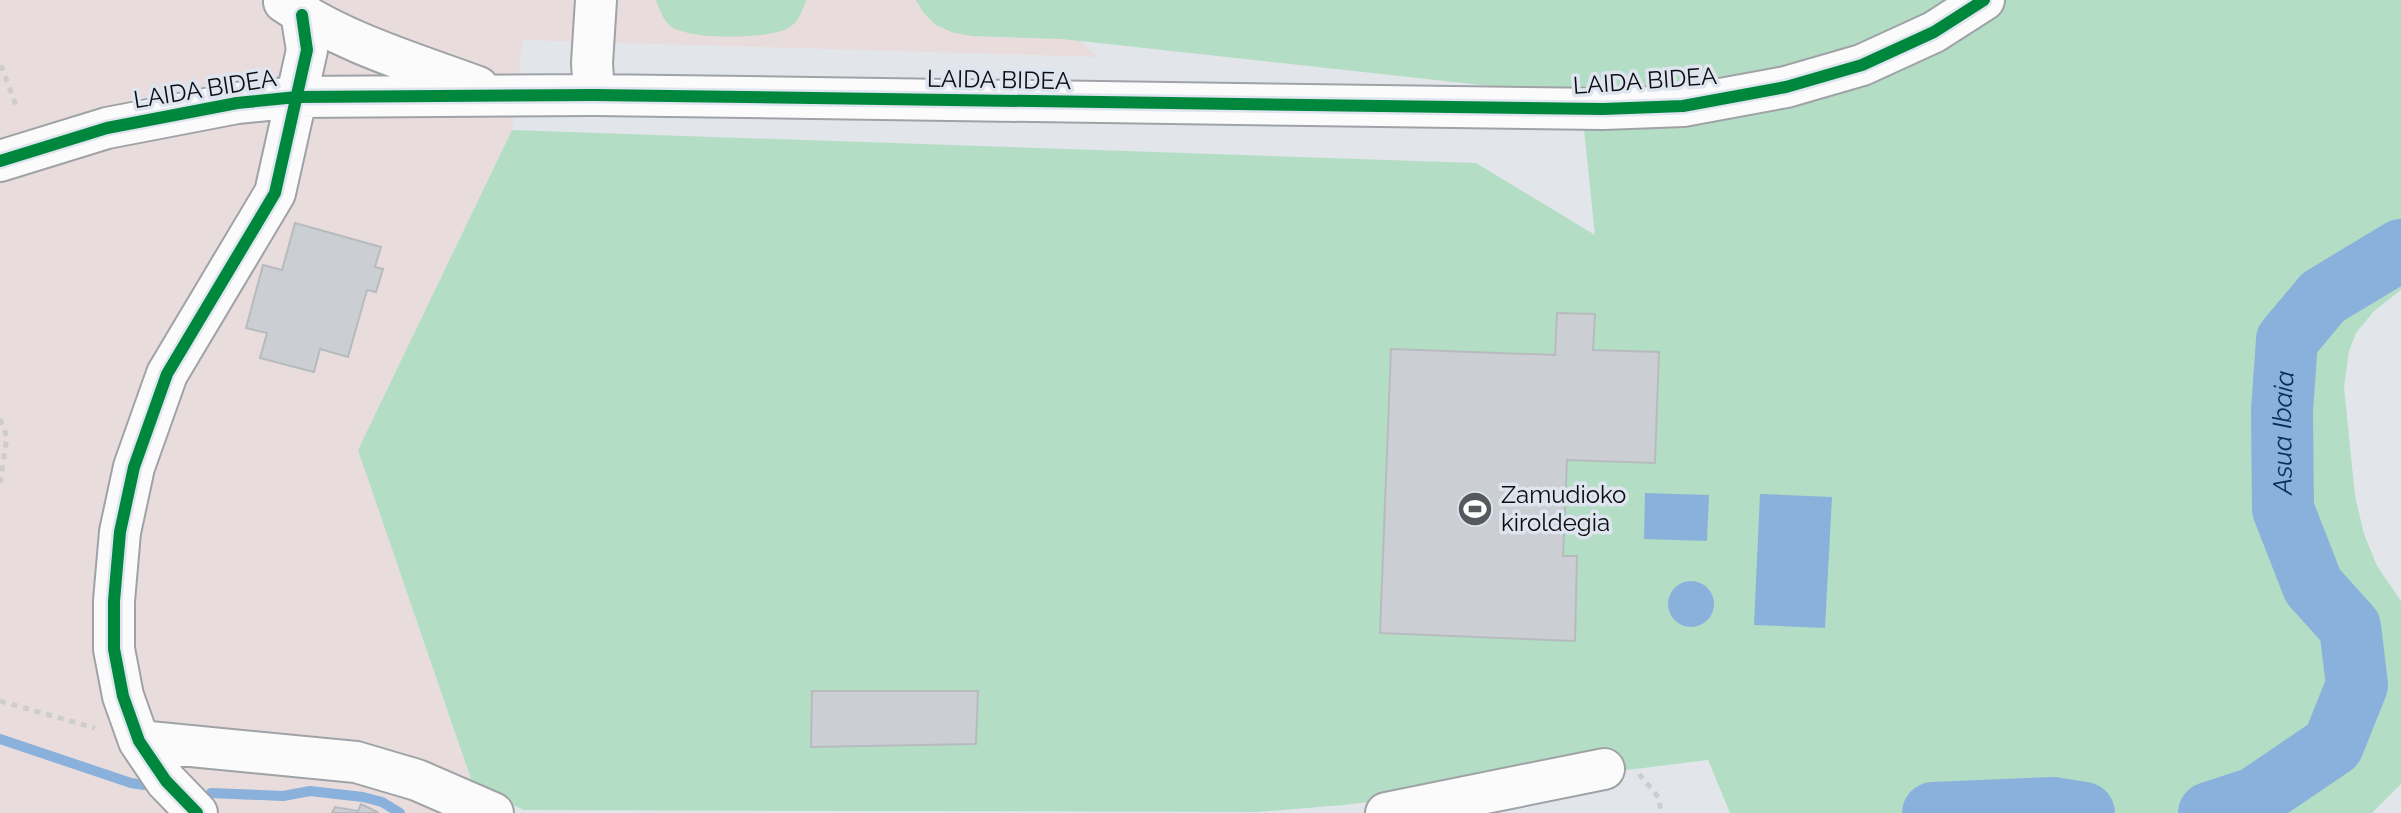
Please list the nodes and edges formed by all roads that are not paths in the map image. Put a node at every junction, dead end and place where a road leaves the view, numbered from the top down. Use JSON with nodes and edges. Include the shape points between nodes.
{"nodes":[{"id":1,"x":596,"y":0,"type":"edge"},
{"id":2,"x":1984,"y":0,"type":"edge"},
{"id":3,"x":294,"y":5,"type":"edge"},
{"id":4,"x":497,"y":94,"type":"junction"},
{"id":5,"x":594,"y":95,"type":"junction"},
{"id":6,"x":297,"y":97,"type":"junction"},
{"id":7,"x":0,"y":161,"type":"edge"},
{"id":8,"x":139,"y":741,"type":"junction"},
{"id":9,"x":1604,"y":769,"type":"dead end"},
{"id":10,"x":196,"y":812,"type":"edge"},
{"id":11,"x":493,"y":813,"type":"edge"},
{"id":12,"x":1386,"y":813,"type":"edge"}],
"edges":[{"from":1,"to":5,"type":"street"},
{"from":2,"to":5,"type":"street","name":"LAIDA BIDEA","via":[[1934,32],[1862,65],[1786,87],[1683,106]]},
{"from":3,"to":4,"type":"street","via":[[390,54]]},
{"from":3,"to":6,"type":"street","via":[[307,50]]},
{"from":4,"to":5,"type":"street","name":"LAIDA BIDEA"},
{"from":4,"to":6,"type":"street","name":"LAIDA BIDEA"},
{"from":6,"to":7,"type":"street","name":"LAIDA BIDEA","via":[[121,125]]},
{"from":6,"to":8,"type":"street","via":[[275,193],[167,374],[134,467],[120,532],[114,649]]},
{"from":8,"to":10,"type":"street"},
{"from":8,"to":11,"type":"street","via":[[356,762],[417,780]]},
{"from":9,"to":12,"type":"street"}]}
